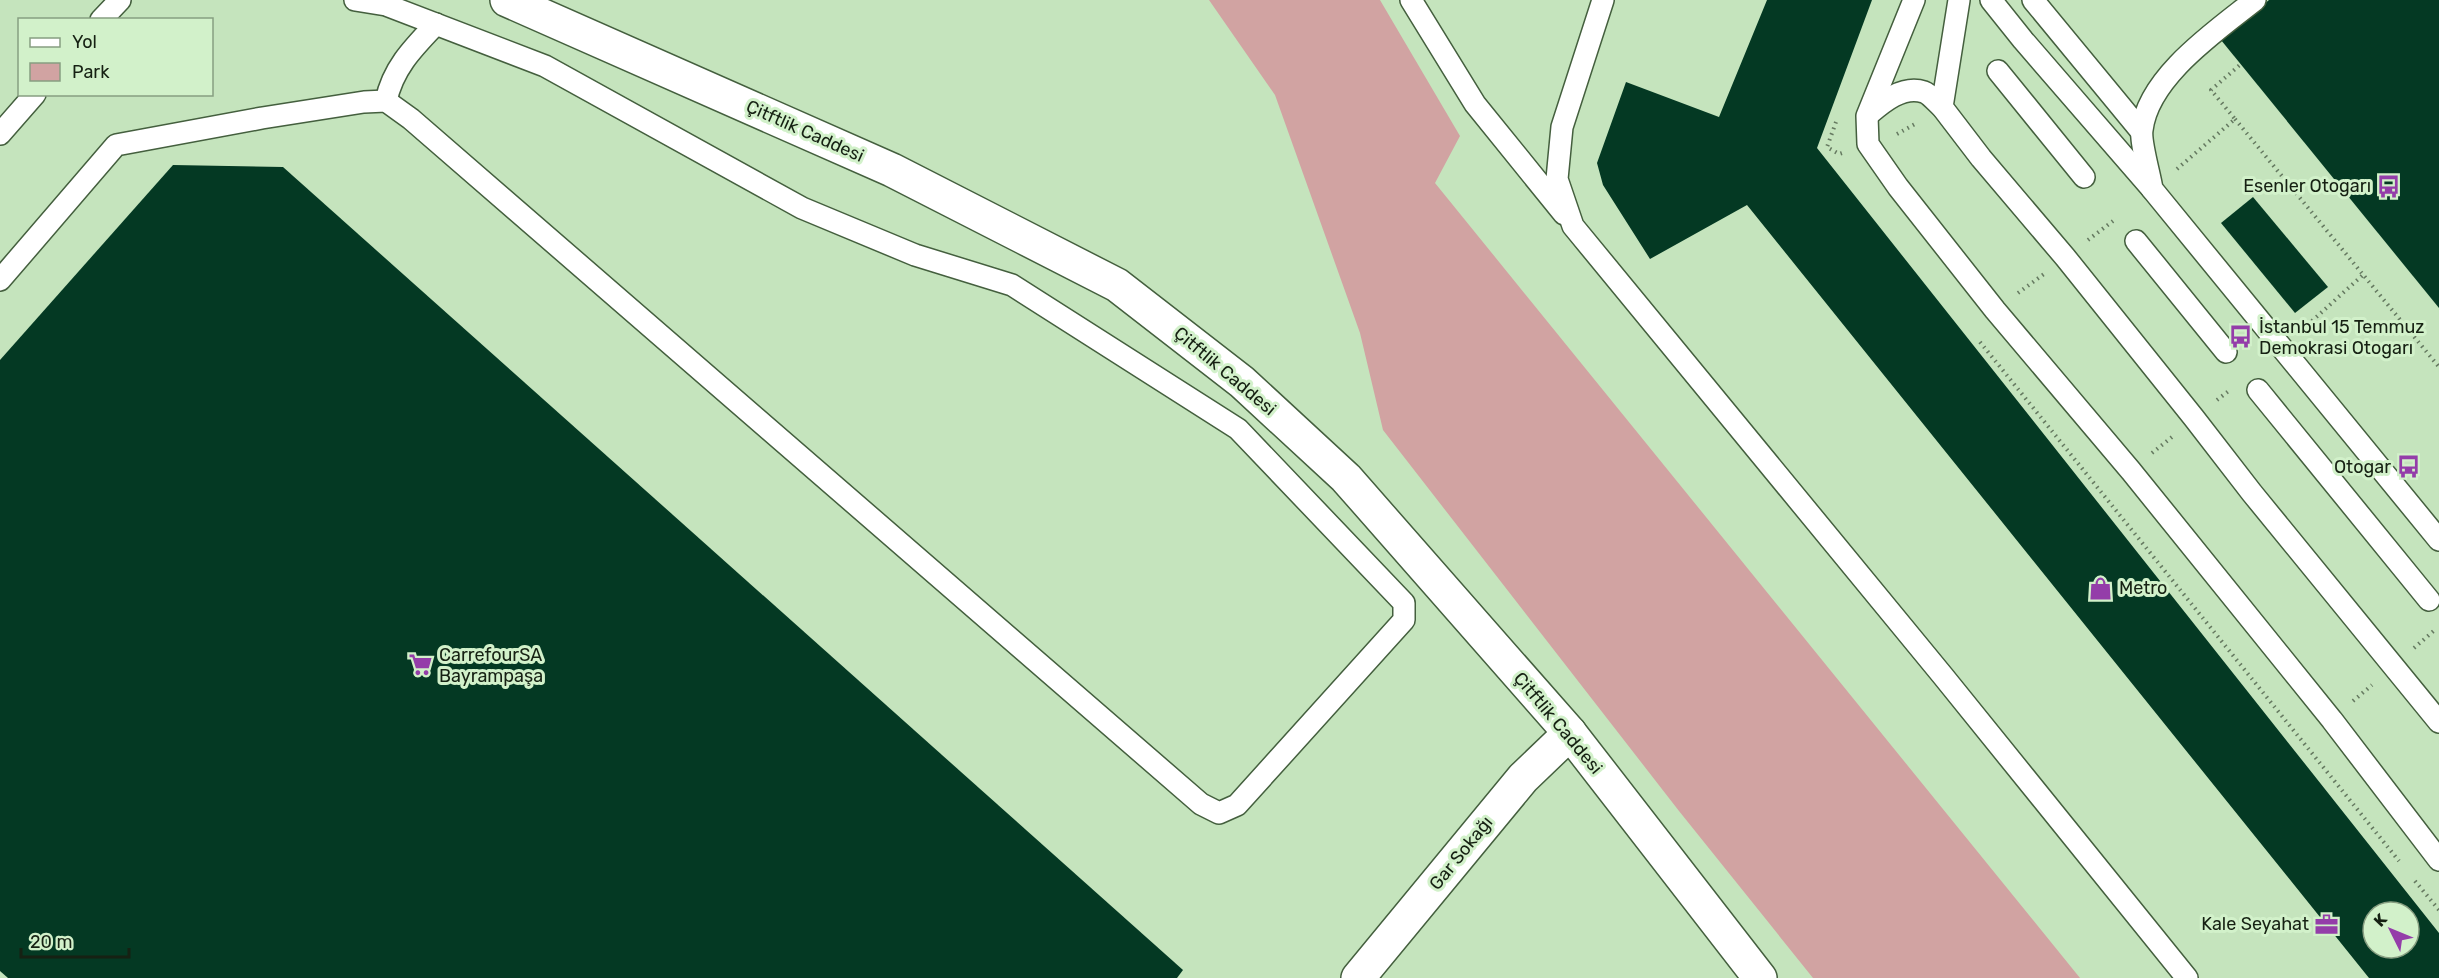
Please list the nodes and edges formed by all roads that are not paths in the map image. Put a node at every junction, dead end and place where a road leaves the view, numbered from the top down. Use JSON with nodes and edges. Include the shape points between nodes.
{"nodes":[{"id":1,"x":120,"y":0,"type":"edge"},
{"id":2,"x":356,"y":0,"type":"edge"},
{"id":3,"x":507,"y":0,"type":"edge"},
{"id":4,"x":1411,"y":0,"type":"edge"},
{"id":5,"x":1604,"y":0,"type":"edge"},
{"id":6,"x":1914,"y":0,"type":"edge"},
{"id":7,"x":1959,"y":0,"type":"edge"},
{"id":8,"x":1991,"y":0,"type":"edge"},
{"id":9,"x":2033,"y":0,"type":"edge"},
{"id":10,"x":2255,"y":0,"type":"edge"},
{"id":11,"x":103,"y":18,"type":"edge"},
{"id":12,"x":436,"y":24,"type":"junction"},
{"id":13,"x":1998,"y":71,"type":"dead end"},
{"id":14,"x":33,"y":96,"type":"edge"},
{"id":15,"x":386,"y":101,"type":"junction"},
{"id":16,"x":1942,"y":107,"type":"junction"},
{"id":17,"x":1867,"y":116,"type":"junction"},
{"id":18,"x":2141,"y":131,"type":"junction"},
{"id":19,"x":0,"y":134,"type":"edge"},
{"id":20,"x":2084,"y":177,"type":"dead end"},
{"id":21,"x":2152,"y":189,"type":"junction"},
{"id":22,"x":1573,"y":226,"type":"junction"},
{"id":23,"x":2136,"y":241,"type":"dead end"},
{"id":24,"x":0,"y":280,"type":"edge"},
{"id":25,"x":2226,"y":352,"type":"dead end"},
{"id":26,"x":2258,"y":390,"type":"dead end"},
{"id":27,"x":2439,"y":540,"type":"edge"},
{"id":28,"x":2429,"y":600,"type":"dead end"},
{"id":29,"x":2439,"y":722,"type":"edge"},
{"id":30,"x":1570,"y":733,"type":"junction"},
{"id":31,"x":2439,"y":860,"type":"edge"},
{"id":32,"x":1358,"y":978,"type":"edge"},
{"id":33,"x":1760,"y":978,"type":"edge"},
{"id":34,"x":2187,"y":978,"type":"edge"}],
"edges":[{"from":1,"to":11,"type":"lane"},
{"from":2,"to":12,"type":"lane","via":[[386,5]]},
{"from":3,"to":30,"type":"street","name":"Çitftlik Caddesi","via":[[892,170],[1117,285],[1242,382],[1346,478]]},
{"from":4,"to":22,"type":"lane","via":[[1476,104]]},
{"from":5,"to":22,"type":"lane","via":[[1562,127],[1557,179]]},
{"from":6,"to":17,"type":"lane"},
{"from":7,"to":16,"type":"lane"},
{"from":8,"to":21,"type":"lane"},
{"from":9,"to":18,"type":"lane"},
{"from":10,"to":18,"type":"lane","via":[[2174,69],[2152,100]]},
{"from":12,"to":15,"type":"lane","via":[[406,54]]},
{"from":12,"to":15,"type":"lane","via":[[545,66],[802,208],[915,255],[1012,285],[1238,429],[1404,603],[1404,620],[1237,805],[1219,813],[1201,804]]},
{"from":13,"to":20,"type":"lane"},
{"from":14,"to":19,"type":"lane"},
{"from":15,"to":24,"type":"lane","via":[[262,118],[116,145]]},
{"from":16,"to":17,"type":"lane","via":[[1925,92],[1910,91],[1889,98]]},
{"from":16,"to":29,"type":"lane"},
{"from":17,"to":31,"type":"lane","via":[[1868,144],[1898,188],[2332,720]]},
{"from":18,"to":21,"type":"lane"},
{"from":21,"to":27,"type":"lane"},
{"from":22,"to":34,"type":"lane"},
{"from":23,"to":25,"type":"lane"},
{"from":26,"to":28,"type":"lane"},
{"from":30,"to":32,"type":"street","name":"Gar Sokağı","via":[[1523,778]]},
{"from":30,"to":33,"type":"street","name":"Çitftlik Caddesi"}]}
